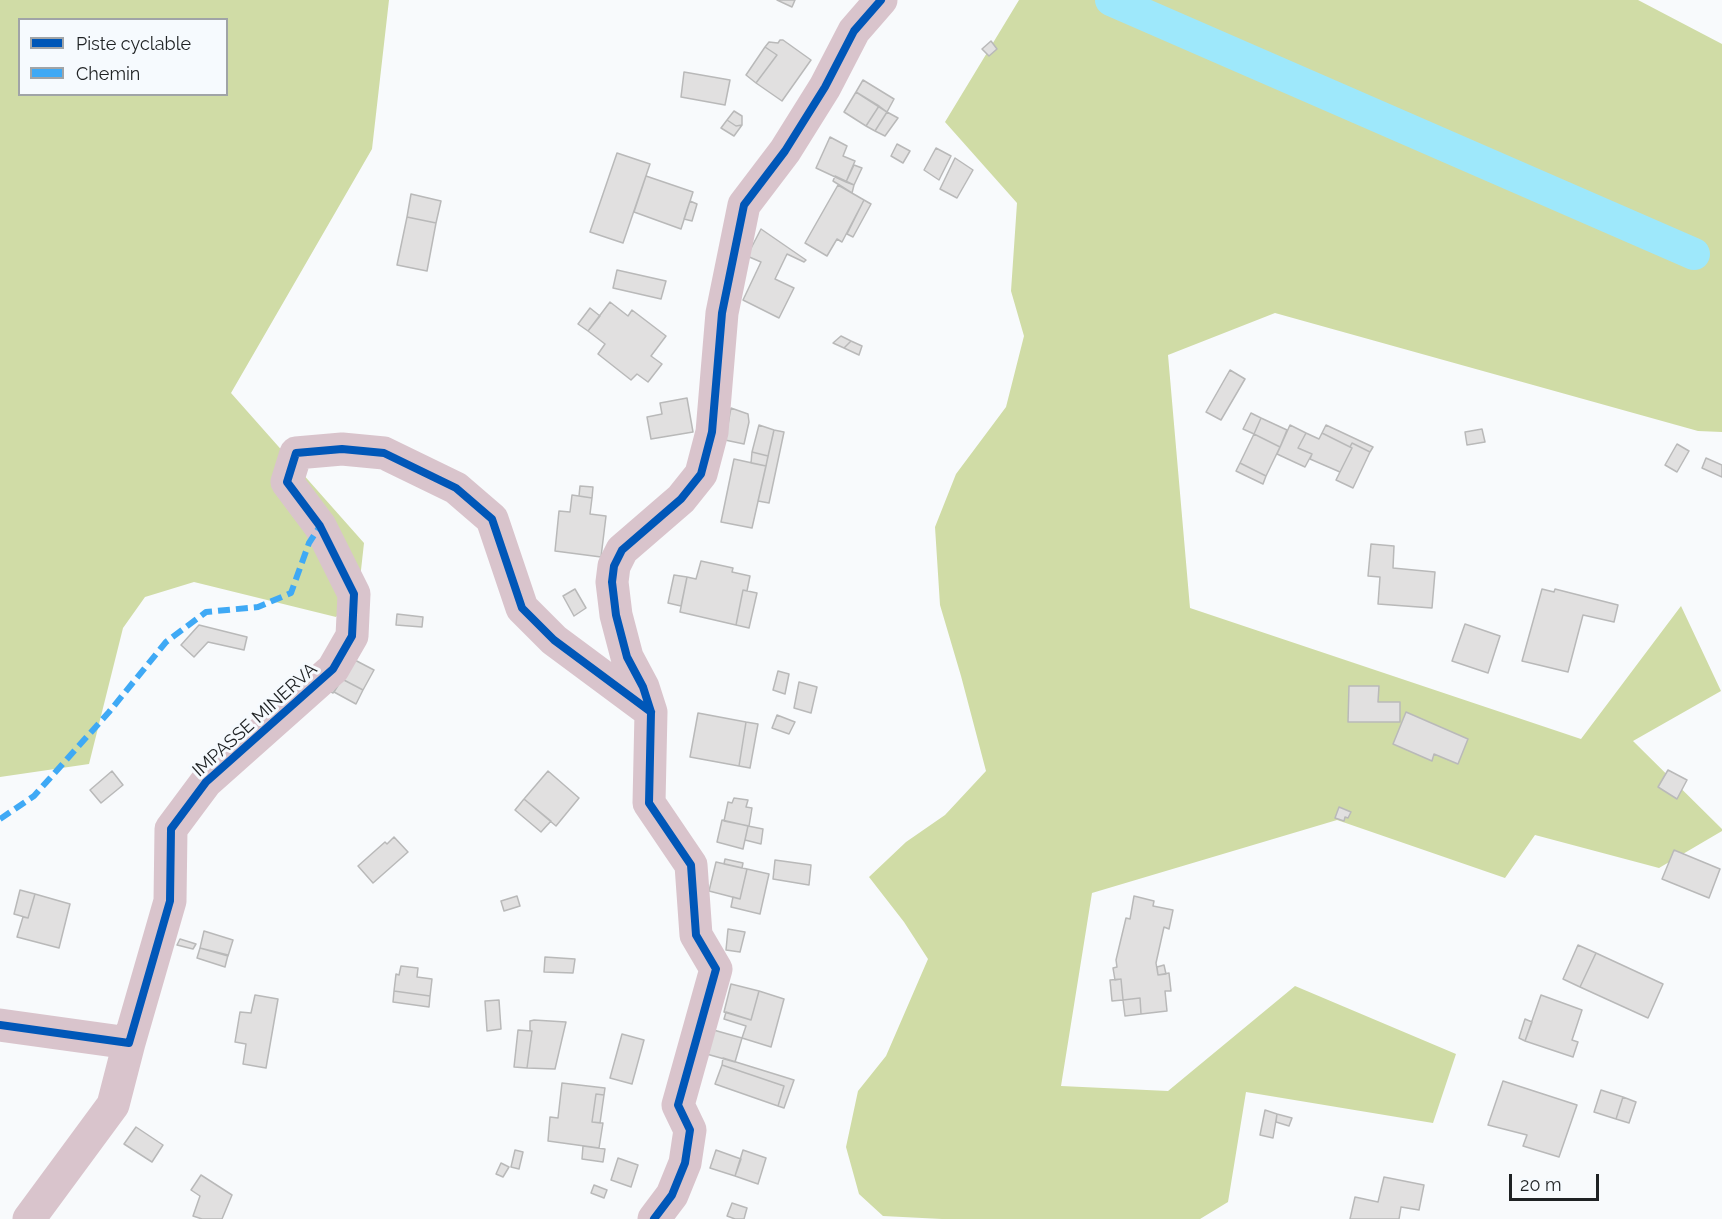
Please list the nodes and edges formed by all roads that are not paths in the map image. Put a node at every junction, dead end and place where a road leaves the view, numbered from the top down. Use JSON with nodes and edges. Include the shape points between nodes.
{"nodes":[{"id":1,"x":881,"y":0,"type":"edge"},
{"id":2,"x":651,"y":712,"type":"junction"},
{"id":3,"x":0,"y":1024,"type":"edge"},
{"id":4,"x":129,"y":1043,"type":"junction"},
{"id":5,"x":29,"y":1219,"type":"edge"},
{"id":6,"x":654,"y":1219,"type":"edge"}],
"edges":[{"from":1,"to":2,"type":"street","via":[[854,31],[785,151],[744,205],[722,314],[712,432],[701,474],[681,499],[622,550],[614,566],[616,615],[627,657]]},
{"from":2,"to":4,"type":"street","name":"IMPASSE MINERVA","via":[[554,640],[522,608],[492,519],[456,488],[384,453],[342,449],[296,453],[287,482],[320,526],[354,594],[352,636],[333,669],[206,782],[171,829],[170,901]]},
{"from":2,"to":6,"type":"street","via":[[649,803],[691,865],[696,935],[716,969],[678,1105],[690,1130],[685,1163],[672,1195]]},
{"from":3,"to":4,"type":"street"},
{"from":4,"to":5,"type":"street","via":[[113,1105]]}]}
